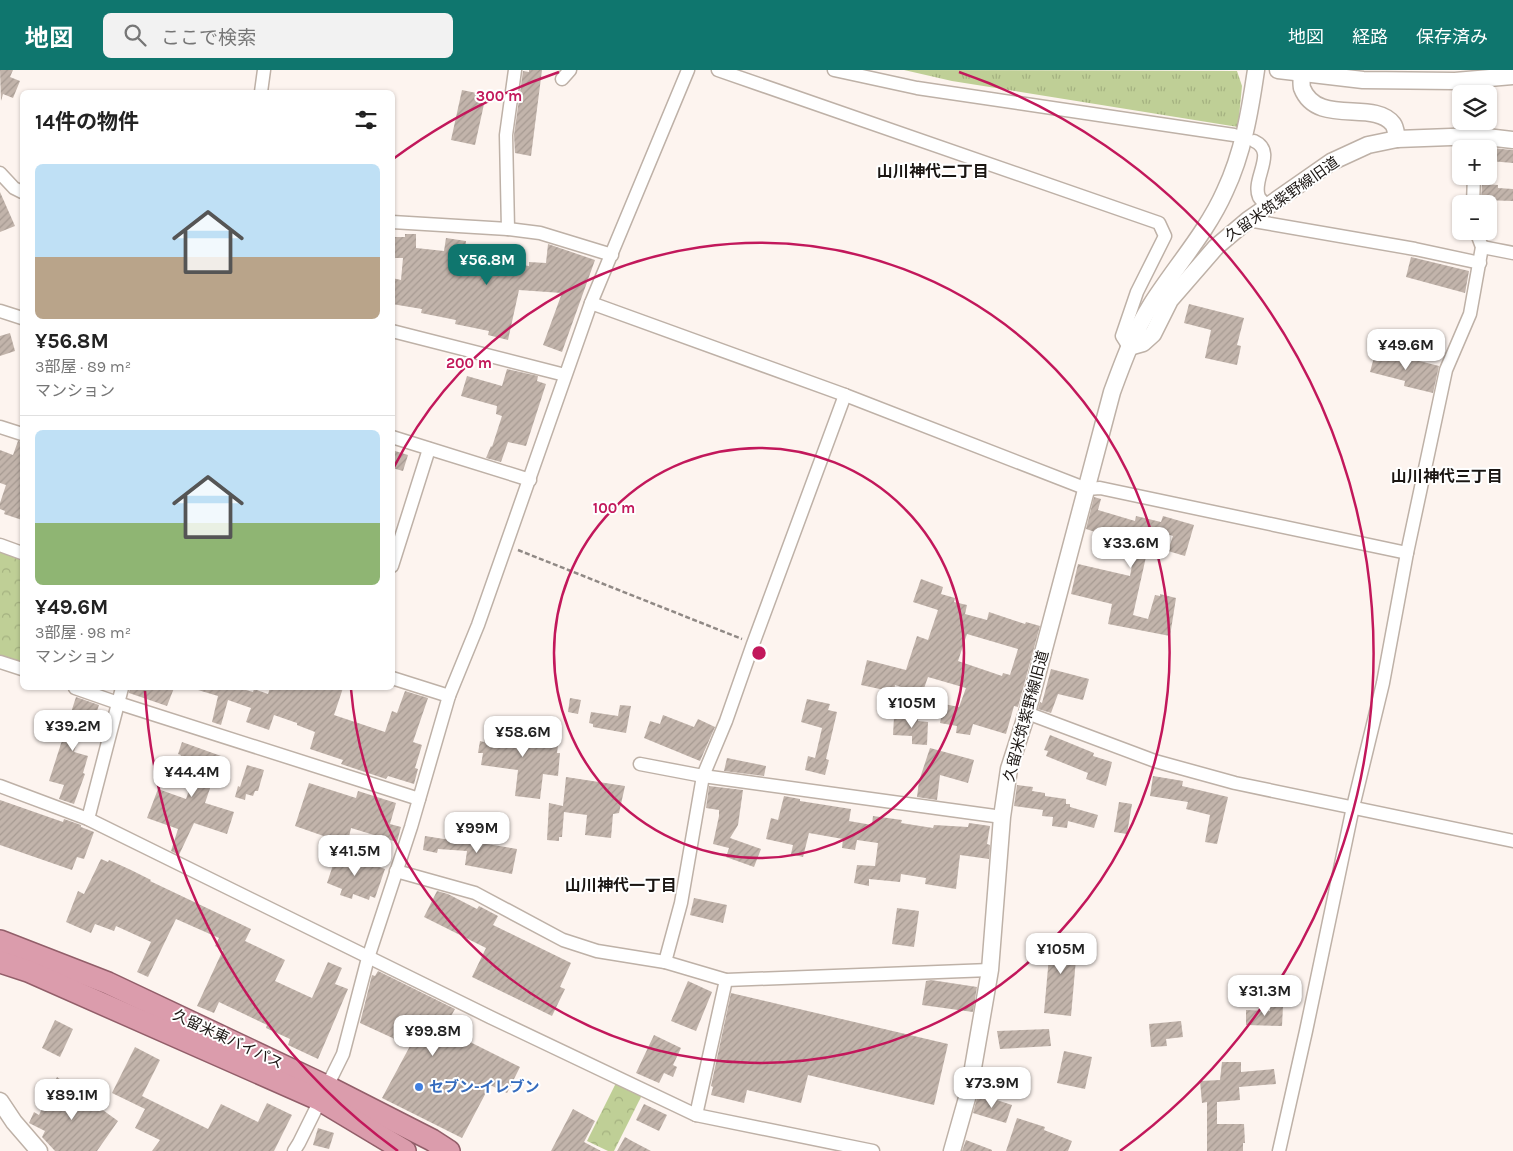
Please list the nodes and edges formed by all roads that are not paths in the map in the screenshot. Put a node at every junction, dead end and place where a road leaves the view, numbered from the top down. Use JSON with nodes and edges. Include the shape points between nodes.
{"nodes":[{"id":1,"x":264,"y":70,"type":"edge"},
{"id":2,"x":515,"y":70,"type":"edge"},
{"id":3,"x":688,"y":70,"type":"edge"},
{"id":4,"x":718,"y":70,"type":"edge"},
{"id":5,"x":834,"y":70,"type":"edge"},
{"id":6,"x":1256,"y":70,"type":"edge"},
{"id":7,"x":1278,"y":70,"type":"edge"},
{"id":8,"x":1301,"y":73,"type":"junction"},
{"id":9,"x":1513,"y":76,"type":"edge"},
{"id":10,"x":260,"y":90,"type":"edge"},
{"id":11,"x":1234,"y":135,"type":"dead end"},
{"id":12,"x":1397,"y":139,"type":"junction"},
{"id":13,"x":1513,"y":140,"type":"edge"},
{"id":14,"x":1254,"y":141,"type":"dead end"},
{"id":15,"x":1452,"y":141,"type":"edge"},
{"id":16,"x":1497,"y":141,"type":"edge"},
{"id":17,"x":0,"y":173,"type":"edge"},
{"id":18,"x":20,"y":191,"type":"edge"},
{"id":19,"x":1267,"y":206,"type":"junction"},
{"id":20,"x":1248,"y":220,"type":"junction"},
{"id":21,"x":395,"y":222,"type":"edge"},
{"id":22,"x":508,"y":229,"type":"junction"},
{"id":23,"x":1480,"y":240,"type":"edge"},
{"id":24,"x":1482,"y":246,"type":"junction"},
{"id":25,"x":1513,"y":253,"type":"edge"},
{"id":26,"x":612,"y":255,"type":"junction"},
{"id":27,"x":1480,"y":263,"type":"junction"},
{"id":28,"x":591,"y":302,"type":"junction"},
{"id":29,"x":0,"y":311,"type":"edge"},
{"id":30,"x":20,"y":317,"type":"edge"},
{"id":31,"x":395,"y":332,"type":"edge"},
{"id":32,"x":1129,"y":347,"type":"junction"},
{"id":33,"x":565,"y":375,"type":"junction"},
{"id":34,"x":846,"y":395,"type":"junction"},
{"id":35,"x":0,"y":427,"type":"edge"},
{"id":36,"x":20,"y":433,"type":"edge"},
{"id":37,"x":395,"y":438,"type":"edge"},
{"id":38,"x":428,"y":449,"type":"junction"},
{"id":39,"x":530,"y":480,"type":"junction"},
{"id":40,"x":1087,"y":489,"type":"junction"},
{"id":41,"x":0,"y":545,"type":"edge"},
{"id":42,"x":20,"y":552,"type":"edge"},
{"id":43,"x":1407,"y":553,"type":"junction"},
{"id":44,"x":395,"y":555,"type":"edge"},
{"id":45,"x":0,"y":662,"type":"edge"},
{"id":46,"x":20,"y":668,"type":"edge"},
{"id":47,"x":395,"y":679,"type":"edge"},
{"id":48,"x":80,"y":690,"type":"edge"},
{"id":49,"x":121,"y":690,"type":"edge"},
{"id":50,"x":449,"y":696,"type":"junction"},
{"id":51,"x":118,"y":703,"type":"junction"},
{"id":52,"x":1026,"y":713,"type":"junction"},
{"id":53,"x":640,"y":764,"type":"dead end"},
{"id":54,"x":703,"y":776,"type":"junction"},
{"id":55,"x":0,"y":786,"type":"edge"},
{"id":56,"x":419,"y":799,"type":"junction"},
{"id":57,"x":1353,"y":807,"type":"junction"},
{"id":58,"x":1002,"y":817,"type":"junction"},
{"id":59,"x":88,"y":819,"type":"junction"},
{"id":60,"x":1513,"y":841,"type":"edge"},
{"id":61,"x":396,"y":871,"type":"junction"},
{"id":62,"x":0,"y":941,"type":"edge"},
{"id":63,"x":368,"y":958,"type":"junction"},
{"id":64,"x":0,"y":962,"type":"edge"},
{"id":65,"x":665,"y":962,"type":"junction"},
{"id":66,"x":990,"y":970,"type":"junction"},
{"id":67,"x":726,"y":980,"type":"junction"},
{"id":68,"x":324,"y":1094,"type":"junction"},
{"id":69,"x":0,"y":1101,"type":"edge"},
{"id":70,"x":696,"y":1116,"type":"junction"},
{"id":71,"x":39,"y":1151,"type":"edge"},
{"id":72,"x":294,"y":1151,"type":"edge"},
{"id":73,"x":405,"y":1151,"type":"edge"},
{"id":74,"x":449,"y":1151,"type":"edge"},
{"id":75,"x":873,"y":1151,"type":"edge"},
{"id":76,"x":952,"y":1151,"type":"edge"},
{"id":77,"x":1279,"y":1151,"type":"edge"}],
"edges":[{"from":1,"to":10,"type":"street"},
{"from":2,"to":22,"type":"street","via":[[506,135]]},
{"from":3,"to":26,"type":"street"},
{"from":4,"to":32,"type":"street","via":[[1159,223],[1165,236],[1137,292],[1122,336]]},
{"from":5,"to":11,"type":"street","via":[[917,88]]},
{"from":6,"to":32,"type":"street","name":"久留米筑紫野線旧道","via":[[1240,152],[1225,191],[1208,223],[1150,306]]},
{"from":7,"to":8,"type":"street"},
{"from":8,"to":9,"type":"street","via":[[1363,80],[1455,81]]},
{"from":8,"to":12,"type":"street","via":[[1302,88],[1310,100],[1324,109],[1386,118],[1394,125]]},
{"from":12,"to":15,"type":"street","name":"久留米筑紫野線旧道"},
{"from":12,"to":19,"type":"street","name":"久留米筑紫野線旧道","via":[[1368,145],[1331,162]]},
{"from":13,"to":16,"type":"street","name":"久留米筑紫野線旧道"},
{"from":14,"to":19,"type":"street","via":[[1264,150],[1259,196]]},
{"from":17,"to":18,"type":"street"},
{"from":19,"to":20,"type":"street","name":"久留米筑紫野線旧道"},
{"from":20,"to":27,"type":"street"},
{"from":20,"to":32,"type":"street","name":"久留米筑紫野線旧道","via":[[1216,247],[1170,300],[1153,334],[1143,343]]},
{"from":21,"to":22,"type":"street"},
{"from":22,"to":26,"type":"street","via":[[540,233]]},
{"from":23,"to":24,"type":"street"},
{"from":24,"to":25,"type":"street"},
{"from":24,"to":27,"type":"street"},
{"from":26,"to":28,"type":"street"},
{"from":27,"to":43,"type":"street","via":[[1470,314],[1446,370]]},
{"from":28,"to":33,"type":"street"},
{"from":28,"to":34,"type":"street"},
{"from":29,"to":30,"type":"street"},
{"from":31,"to":33,"type":"street"},
{"from":32,"to":40,"type":"street","name":"久留米筑紫野線旧道","via":[[1112,392]]},
{"from":33,"to":39,"type":"street"},
{"from":34,"to":40,"type":"street"},
{"from":34,"to":54,"type":"street"},
{"from":35,"to":36,"type":"street"},
{"from":37,"to":38,"type":"street"},
{"from":38,"to":39,"type":"street"},
{"from":38,"to":44,"type":"street"},
{"from":39,"to":50,"type":"street"},
{"from":40,"to":43,"type":"street","via":[[1100,488]]},
{"from":40,"to":52,"type":"street","name":"久留米筑紫野線旧道"},
{"from":41,"to":42,"type":"street"},
{"from":43,"to":57,"type":"street","via":[[1383,683]]},
{"from":45,"to":46,"type":"street"},
{"from":47,"to":50,"type":"street"},
{"from":48,"to":51,"type":"street"},
{"from":49,"to":51,"type":"street"},
{"from":50,"to":56,"type":"street"},
{"from":51,"to":56,"type":"street"},
{"from":51,"to":59,"type":"street"},
{"from":52,"to":57,"type":"street","via":[[1155,761],[1234,783]]},
{"from":52,"to":58,"type":"street","name":"久留米筑紫野線旧道","via":[[1009,769]]},
{"from":53,"to":54,"type":"street"},
{"from":54,"to":58,"type":"street"},
{"from":54,"to":65,"type":"street","via":[[681,903]]},
{"from":55,"to":59,"type":"street"},
{"from":56,"to":61,"type":"street"},
{"from":57,"to":60,"type":"street"},
{"from":57,"to":77,"type":"street"},
{"from":58,"to":66,"type":"street","name":"久留米筑紫野線旧道"},
{"from":59,"to":63,"type":"street"},
{"from":61,"to":63,"type":"street"},
{"from":61,"to":65,"type":"street","via":[[475,893],[563,940],[597,951]]},
{"from":62,"to":68,"type":"highway","name":"久留米東バイパス","via":[[108,983]]},
{"from":63,"to":68,"type":"street","via":[[343,1054]]},
{"from":63,"to":70,"type":"street"},
{"from":64,"to":68,"type":"highway","name":"久留米東バイパス"},
{"from":65,"to":67,"type":"street"},
{"from":66,"to":67,"type":"street"},
{"from":66,"to":76,"type":"street","name":"久留米筑紫野線旧道","via":[[970,1091]]},
{"from":67,"to":70,"type":"street"},
{"from":68,"to":72,"type":"street"},
{"from":68,"to":73,"type":"highway","name":"久留米東バイパス"},
{"from":68,"to":74,"type":"highway","name":"久留米東バイパス","via":[[432,1140]]},
{"from":69,"to":71,"type":"street"},
{"from":70,"to":75,"type":"street"}]}
